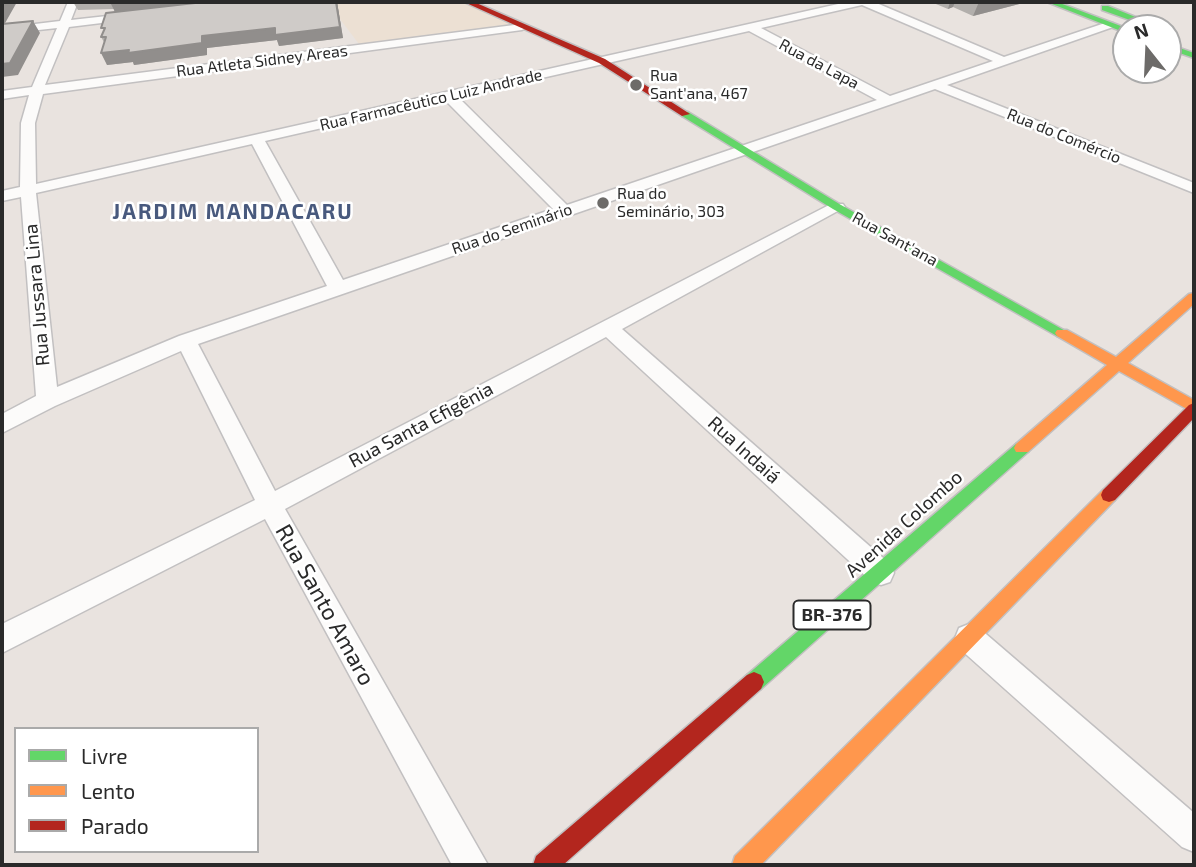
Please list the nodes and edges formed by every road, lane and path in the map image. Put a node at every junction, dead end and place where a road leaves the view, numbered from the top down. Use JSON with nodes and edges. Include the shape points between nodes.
{"nodes":[{"id":1,"x":73,"y":2,"type":"edge"},
{"id":2,"x":468,"y":2,"type":"edge"},
{"id":3,"x":862,"y":2,"type":"edge"},
{"id":4,"x":1051,"y":2,"type":"edge"},
{"id":5,"x":1087,"y":2,"type":"edge"},
{"id":6,"x":144,"y":14,"type":"edge"},
{"id":7,"x":1120,"y":14,"type":"edge"},
{"id":8,"x":64,"y":24,"type":"junction"},
{"id":9,"x":1109,"y":25,"type":"junction"},
{"id":10,"x":1112,"y":26,"type":"edge"},
{"id":11,"x":522,"y":27,"type":"junction"},
{"id":12,"x":751,"y":27,"type":"junction"},
{"id":13,"x":2,"y":31,"type":"edge"},
{"id":14,"x":602,"y":61,"type":"junction"},
{"id":15,"x":1004,"y":61,"type":"junction"},
{"id":16,"x":934,"y":84,"type":"junction"},
{"id":17,"x":37,"y":90,"type":"junction"},
{"id":18,"x":2,"y":95,"type":"edge"},
{"id":19,"x":448,"y":95,"type":"junction"},
{"id":20,"x":888,"y":100,"type":"junction"},
{"id":21,"x":257,"y":139,"type":"junction"},
{"id":22,"x":742,"y":150,"type":"junction"},
{"id":23,"x":1194,"y":188,"type":"edge"},
{"id":24,"x":28,"y":190,"type":"junction"},
{"id":25,"x":2,"y":196,"type":"edge"},
{"id":26,"x":837,"y":207,"type":"junction"},
{"id":27,"x":564,"y":211,"type":"junction"},
{"id":28,"x":338,"y":288,"type":"junction"},
{"id":29,"x":1194,"y":297,"type":"edge"},
{"id":30,"x":607,"y":327,"type":"junction"},
{"id":31,"x":186,"y":341,"type":"junction"},
{"id":32,"x":1119,"y":364,"type":"junction"},
{"id":33,"x":47,"y":400,"type":"junction"},
{"id":34,"x":1194,"y":408,"type":"edge"},
{"id":35,"x":2,"y":424,"type":"edge"},
{"id":36,"x":270,"y":505,"type":"junction"},
{"id":37,"x":881,"y":573,"type":"junction"},
{"id":38,"x":969,"y":638,"type":"junction"},
{"id":39,"x":2,"y":639,"type":"edge"},
{"id":40,"x":1194,"y":835,"type":"edge"},
{"id":41,"x":471,"y":865,"type":"edge"},
{"id":42,"x":545,"y":865,"type":"edge"},
{"id":43,"x":744,"y":865,"type":"edge"}],
"edges":[{"from":1,"to":8,"type":"street","name":"Rua Jussara Lina"},
{"from":2,"to":11,"type":"main road","name":"Rua Sant'ana"},
{"from":3,"to":12,"type":"street","name":"Rua Farmacêutico Luiz Andrade"},
{"from":3,"to":15,"type":"street"},
{"from":4,"to":9,"type":"main road"},
{"from":5,"to":7,"type":"main road"},
{"from":6,"to":8,"type":"street"},
{"from":8,"to":13,"type":"street"},
{"from":8,"to":17,"type":"street","name":"Rua Jussara Lina"},
{"from":9,"to":10,"type":"main road"},
{"from":9,"to":15,"type":"street","name":"Rua do Seminário"},
{"from":11,"to":14,"type":"main road","name":"Rua Sant'ana"},
{"from":11,"to":17,"type":"street","name":"Rua Atleta Sidney Areas"},
{"from":12,"to":14,"type":"street","name":"Rua Farmacêutico Luiz Andrade"},
{"from":12,"to":20,"type":"street","name":"Rua da Lapa"},
{"from":14,"to":19,"type":"street","name":"Rua Farmacêutico Luiz Andrade"},
{"from":14,"to":22,"type":"main road","name":"Rua Sant'ana"},
{"from":15,"to":16,"type":"street","name":"Rua do Seminário"},
{"from":16,"to":20,"type":"street","name":"Rua do Seminário"},
{"from":16,"to":23,"type":"street","name":"Rua do Comércio"},
{"from":17,"to":18,"type":"street","name":"Rua Atleta Sidney Areas"},
{"from":17,"to":24,"type":"street","name":"Rua Jussara Lina","via":[[28,123]]},
{"from":19,"to":21,"type":"street","name":"Rua Farmacêutico Luiz Andrade"},
{"from":19,"to":27,"type":"street"},
{"from":20,"to":22,"type":"street","name":"Rua do Seminário"},
{"from":21,"to":24,"type":"street","name":"Rua Farmacêutico Luiz Andrade"},
{"from":21,"to":28,"type":"street"},
{"from":22,"to":26,"type":"main road","name":"Rua Sant'ana"},
{"from":22,"to":27,"type":"street","name":"Rua do Seminário"},
{"from":24,"to":25,"type":"street","name":"Rua Farmacêutico Luiz Andrade"},
{"from":24,"to":33,"type":"street","name":"Rua Jussara Lina"},
{"from":26,"to":30,"type":"street","name":"Rua Santa Efigênia"},
{"from":26,"to":32,"type":"main road","name":"Rua Sant'ana"},
{"from":27,"to":28,"type":"street","name":"Rua do Seminário"},
{"from":28,"to":31,"type":"street","name":"Rua do Seminário"},
{"from":29,"to":32,"type":"main road","name":"Avenida Colombo","number":"BR-376"},
{"from":30,"to":36,"type":"street","name":"Rua Santa Efigênia"},
{"from":30,"to":37,"type":"street","name":"Rua Indaiá"},
{"from":31,"to":33,"type":"street","name":"Rua do Seminário"},
{"from":31,"to":36,"type":"street","name":"Rua Santo Amaro"},
{"from":32,"to":34,"type":"main road","name":"Rua Sant'ana"},
{"from":32,"to":37,"type":"main road","name":"Avenida Colombo","number":"BR-376"},
{"from":33,"to":35,"type":"street","name":"Rua do Seminário"},
{"from":34,"to":38,"type":"main road"},
{"from":36,"to":39,"type":"street","name":"Rua Santa Efigênia"},
{"from":36,"to":41,"type":"street","name":"Rua Santo Amaro"},
{"from":37,"to":42,"type":"main road","name":"Avenida Colombo","number":"BR-376"},
{"from":38,"to":40,"type":"street"},
{"from":38,"to":43,"type":"main road"}]}
